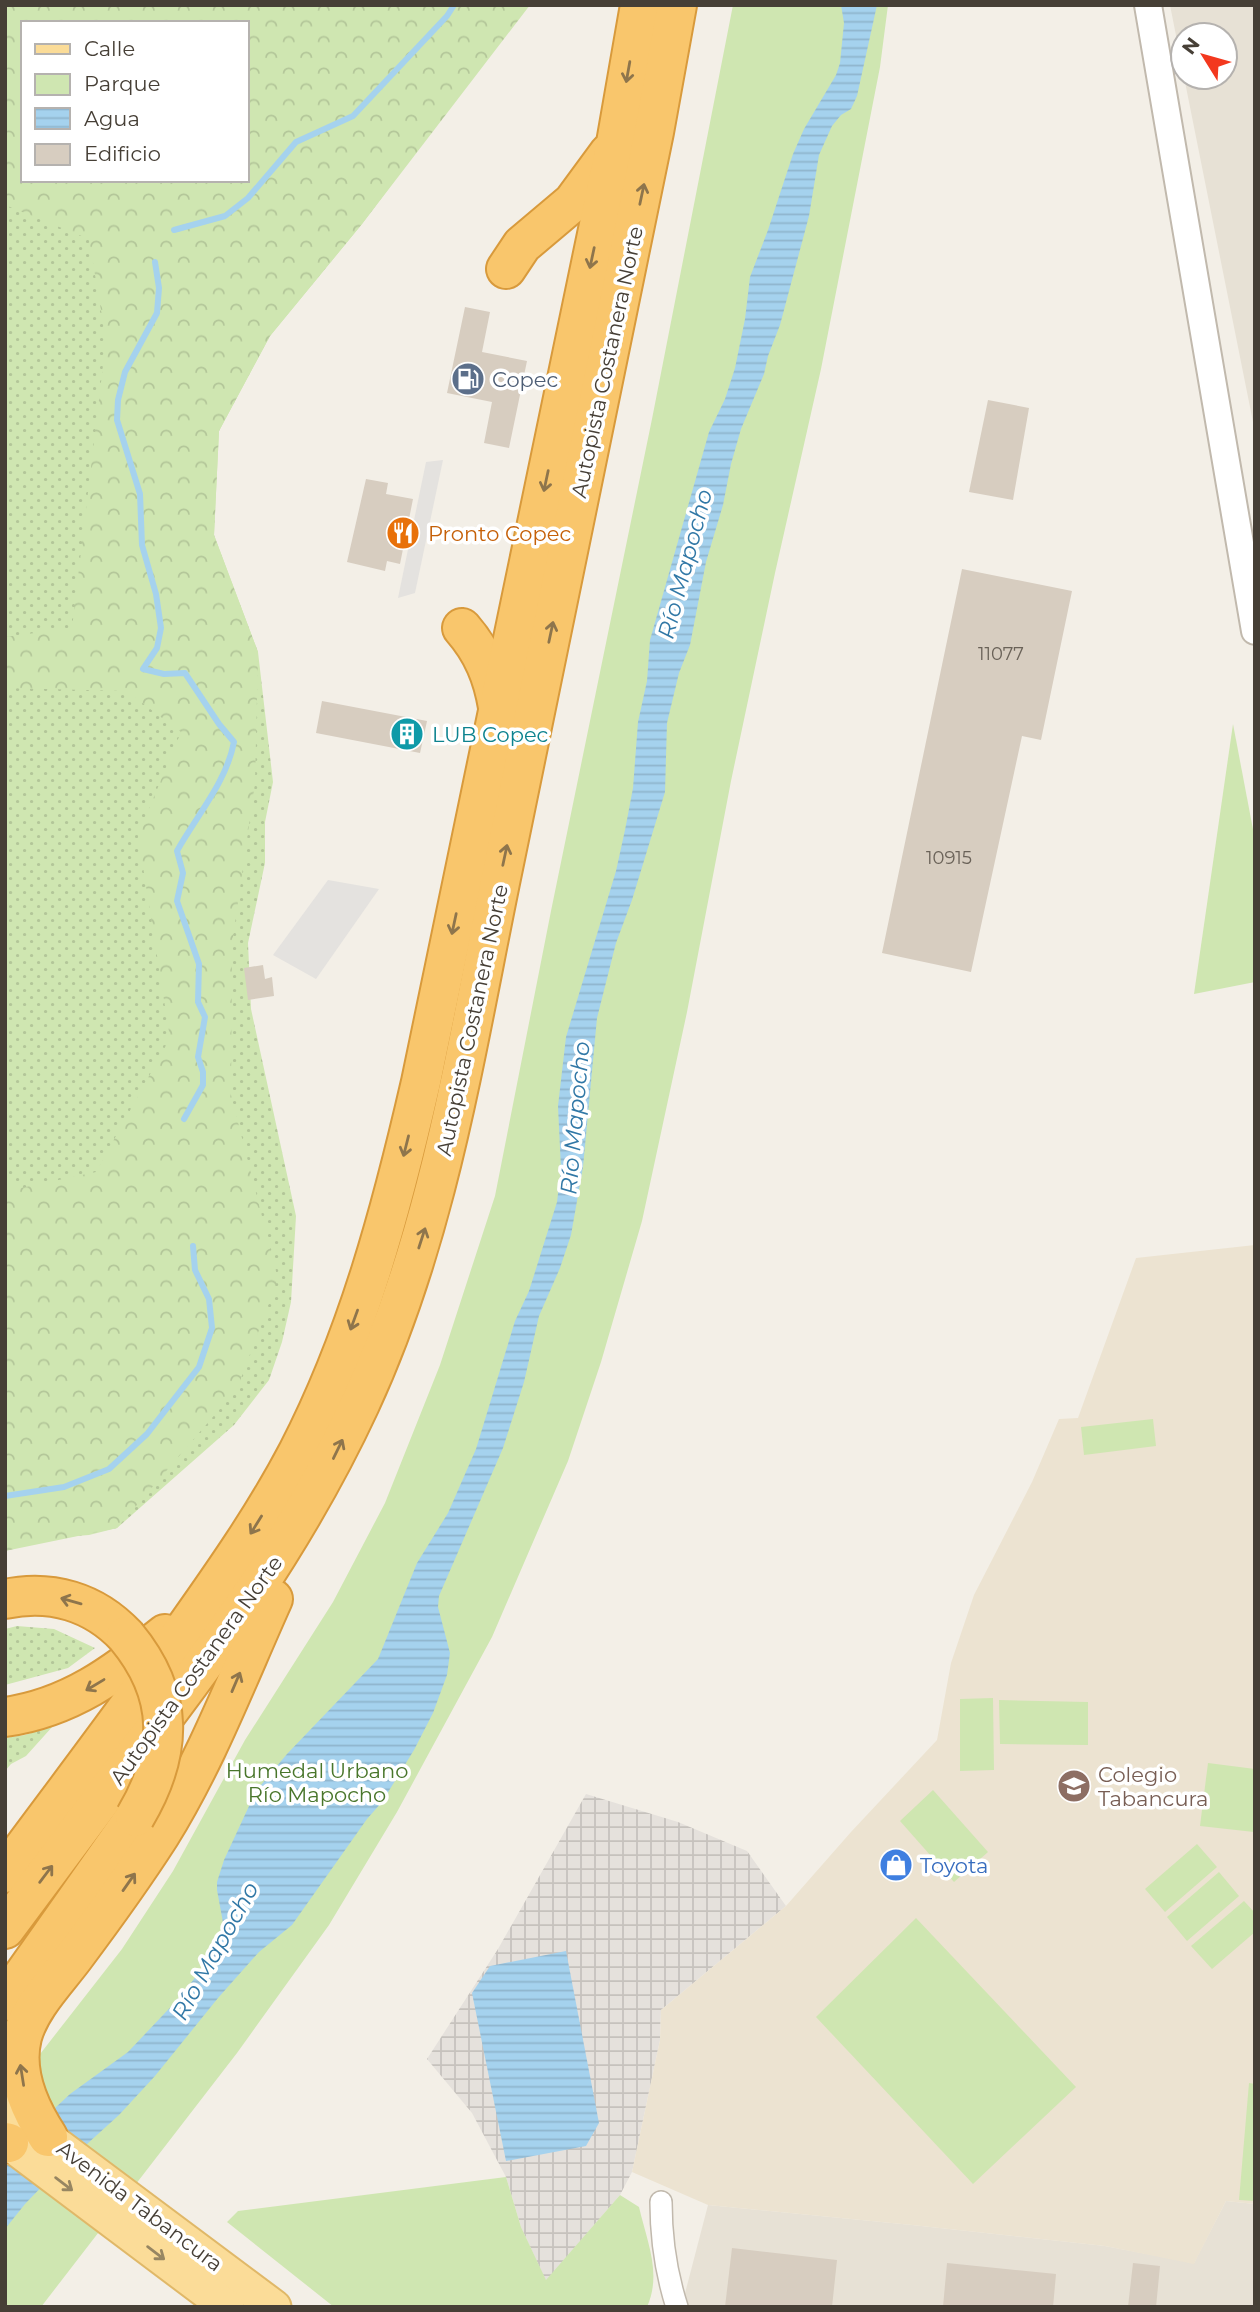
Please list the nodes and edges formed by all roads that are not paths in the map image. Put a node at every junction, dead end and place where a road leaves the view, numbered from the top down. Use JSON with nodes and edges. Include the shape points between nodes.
{"nodes":[{"id":1,"x":640,"y":5,"type":"edge"},
{"id":2,"x":677,"y":5,"type":"edge"},
{"id":3,"x":1148,"y":5,"type":"edge"},
{"id":4,"x":615,"y":143,"type":"junction"},
{"id":5,"x":506,"y":269,"type":"dead end"},
{"id":6,"x":1251,"y":593,"type":"edge"},
{"id":7,"x":462,"y":628,"type":"dead end"},
{"id":8,"x":1255,"y":631,"type":"edge"},
{"id":9,"x":499,"y":713,"type":"junction"},
{"id":10,"x":306,"y":1509,"type":"junction"},
{"id":11,"x":206,"y":1598,"type":"junction"},
{"id":12,"x":5,"y":1599,"type":"edge"},
{"id":13,"x":143,"y":1688,"type":"junction"},
{"id":14,"x":5,"y":1717,"type":"edge"},
{"id":15,"x":5,"y":1835,"type":"edge"},
{"id":16,"x":5,"y":1873,"type":"edge"},
{"id":17,"x":5,"y":1928,"type":"edge"},
{"id":18,"x":5,"y":2001,"type":"edge"},
{"id":19,"x":6,"y":2133,"type":"edge"},
{"id":20,"x":48,"y":2137,"type":"junction"},
{"id":21,"x":661,"y":2202,"type":"dead end"},
{"id":22,"x":191,"y":2268,"type":"junction"},
{"id":23,"x":669,"y":2283,"type":"junction"},
{"id":24,"x":211,"y":2307,"type":"edge"},
{"id":25,"x":227,"y":2307,"type":"edge"},
{"id":26,"x":274,"y":2307,"type":"edge"},
{"id":27,"x":658,"y":2307,"type":"edge"},
{"id":28,"x":677,"y":2307,"type":"edge"}],
"edges":[{"from":1,"to":4,"type":"highway","name":"Autopista Costanera Norte","one_way":true},
{"from":10,"to":2,"type":"highway","name":"Autopista Costanera Norte","one_way":true,"via":[[377,1365],[437,1186]]},
{"from":3,"to":6,"type":"street"},
{"from":4,"to":5,"type":"highway","via":[[573,202],[522,245]]},
{"from":4,"to":9,"type":"highway","name":"Autopista Costanera Norte","one_way":true},
{"from":6,"to":8,"type":"street"},
{"from":7,"to":9,"type":"highway","via":[[489,670]]},
{"from":9,"to":11,"type":"highway","name":"Autopista Costanera Norte","one_way":true,"via":[[413,1115],[365,1289],[298,1451],[257,1524]]},
{"from":17,"to":10,"type":"highway","name":"Autopista Costanera Norte","one_way":true,"via":[[227,1633]]},
{"from":20,"to":10,"type":"highway","one_way":true,"via":[[29,2104],[19,2058],[31,2016],[160,1835],[203,1757],[287,1567]]},
{"from":11,"to":13,"type":"highway","name":"Autopista Costanera Norte"},
{"from":11,"to":14,"type":"highway","one_way":true,"via":[[95,1684],[59,1704]]},
{"from":18,"to":12,"type":"highway","one_way":true,"bridge":true,"via":[[135,1817],[157,1774],[163,1742],[153,1678],[126,1636],[97,1612],[68,1600],[34,1595]]},
{"from":13,"to":15,"type":"highway"},
{"from":13,"to":16,"type":"highway","name":"Autopista Costanera Norte"},
{"from":19,"to":20,"type":"main road","name":"Avenida Tabancura"},
{"from":19,"to":22,"type":"main road","name":"Avenida Tabancura","one_way":true},
{"from":20,"to":22,"type":"main road","name":"Avenida Tabancura"},
{"from":21,"to":23,"type":"street"},
{"from":22,"to":24,"type":"main road"},
{"from":22,"to":25,"type":"main road","name":"Avenida Tabancura"},
{"from":22,"to":26,"type":"main road","name":"Avenida Tabancura"},
{"from":23,"to":27,"type":"street"},
{"from":23,"to":28,"type":"street"}]}
